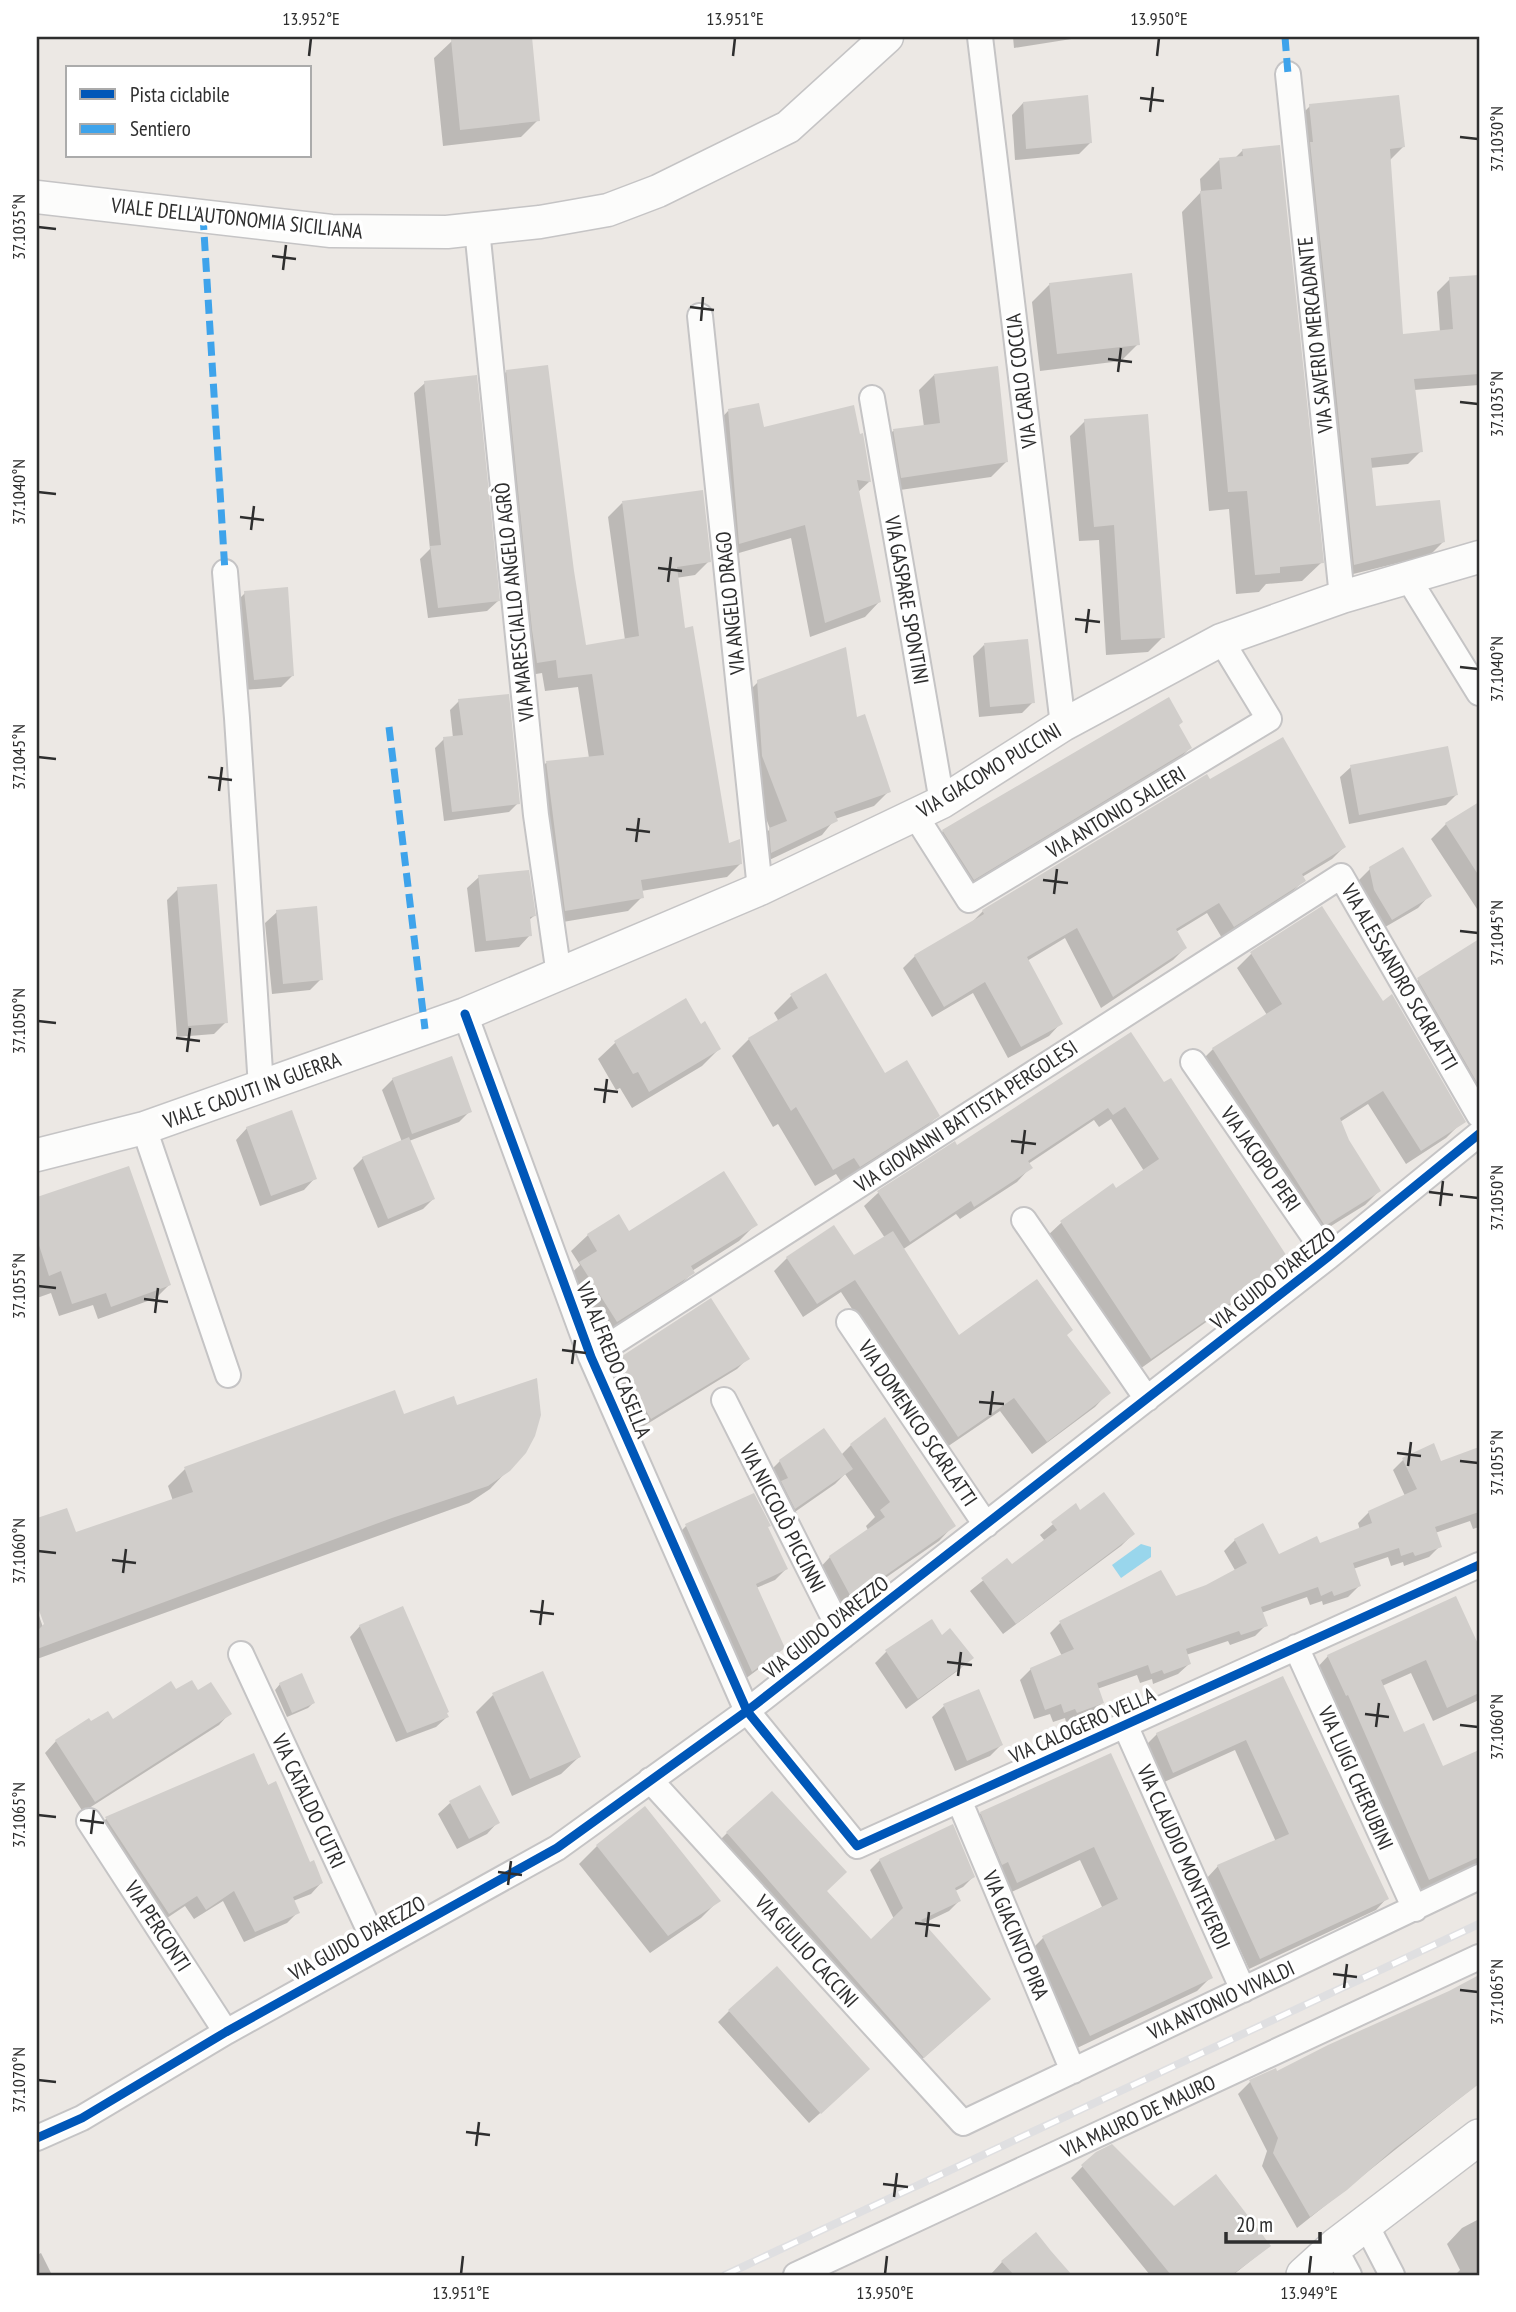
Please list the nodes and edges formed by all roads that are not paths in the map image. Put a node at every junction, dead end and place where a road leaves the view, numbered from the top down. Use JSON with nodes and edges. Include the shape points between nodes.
{"nodes":[{"id":1,"x":887,"y":37,"type":"edge"},
{"id":2,"x":980,"y":37,"type":"edge"},
{"id":3,"x":1287,"y":74,"type":"dead end"},
{"id":4,"x":37,"y":197,"type":"edge"},
{"id":5,"x":477,"y":229,"type":"junction"},
{"id":6,"x":700,"y":316,"type":"dead end"},
{"id":7,"x":872,"y":398,"type":"dead end"},
{"id":8,"x":1479,"y":557,"type":"edge"},
{"id":9,"x":225,"y":572,"type":"dead end"},
{"id":10,"x":1408,"y":578,"type":"junction"},
{"id":11,"x":1342,"y":597,"type":"junction"},
{"id":12,"x":1221,"y":640,"type":"junction"},
{"id":13,"x":1479,"y":693,"type":"edge"},
{"id":14,"x":1063,"y":725,"type":"junction"},
{"id":15,"x":928,"y":809,"type":"junction"},
{"id":16,"x":1341,"y":876,"type":"joint"},
{"id":17,"x":760,"y":889,"type":"junction"},
{"id":18,"x":559,"y":975,"type":"junction"},
{"id":19,"x":465,"y":1014,"type":"junction"},
{"id":20,"x":1193,"y":1062,"type":"dead end"},
{"id":21,"x":261,"y":1087,"type":"junction"},
{"id":22,"x":1479,"y":1115,"type":"edge"},
{"id":23,"x":144,"y":1128,"type":"junction"},
{"id":24,"x":1479,"y":1134,"type":"edge"},
{"id":25,"x":37,"y":1156,"type":"edge"},
{"id":26,"x":1024,"y":1220,"type":"dead end"},
{"id":27,"x":1328,"y":1257,"type":"junction"},
{"id":28,"x":849,"y":1322,"type":"dead end"},
{"id":29,"x":591,"y":1357,"type":"junction"},
{"id":30,"x":229,"y":1376,"type":"dead end"},
{"id":31,"x":1147,"y":1399,"type":"junction"},
{"id":32,"x":724,"y":1400,"type":"dead end"},
{"id":33,"x":986,"y":1525,"type":"junction"},
{"id":34,"x":1477,"y":1571,"type":"edge"},
{"id":35,"x":843,"y":1636,"type":"junction"},
{"id":36,"x":1296,"y":1647,"type":"junction"},
{"id":37,"x":241,"y":1654,"type":"dead end"},
{"id":38,"x":747,"y":1711,"type":"junction"},
{"id":39,"x":1125,"y":1725,"type":"junction"},
{"id":40,"x":650,"y":1780,"type":"junction"},
{"id":41,"x":959,"y":1800,"type":"junction"},
{"id":42,"x":89,"y":1821,"type":"dead end"},
{"id":43,"x":1479,"y":1877,"type":"edge"},
{"id":44,"x":1415,"y":1909,"type":"junction"},
{"id":45,"x":377,"y":1947,"type":"junction"},
{"id":46,"x":1479,"y":1957,"type":"edge"},
{"id":47,"x":1243,"y":1990,"type":"junction"},
{"id":48,"x":226,"y":2032,"type":"junction"},
{"id":49,"x":1073,"y":2071,"type":"junction"},
{"id":50,"x":963,"y":2123,"type":"joint"},
{"id":51,"x":1479,"y":2137,"type":"edge"},
{"id":52,"x":37,"y":2138,"type":"edge"},
{"id":53,"x":1365,"y":2223,"type":"junction"},
{"id":54,"x":1342,"y":2262,"type":"edge"},
{"id":55,"x":796,"y":2275,"type":"edge"},
{"id":56,"x":1304,"y":2275,"type":"edge"},
{"id":57,"x":1392,"y":2275,"type":"edge"}],
"edges":[{"from":1,"to":5,"type":"street","name":"VIALE DELL'AUTONOMIA SICILIANA","via":[[788,127],[658,191],[608,210]]},
{"from":2,"to":14,"type":"street","name":"VIA CARLO COCCIA"},
{"from":3,"to":11,"type":"street","name":"VIA SAVERIO MERCADANTE"},
{"from":4,"to":5,"type":"street","name":"VIALE DELL'AUTONOMIA SICILIANA","via":[[331,232]]},
{"from":5,"to":18,"type":"street","name":"VIA MARESCIALLO ANGELO AGRÒ","via":[[536,815]]},
{"from":6,"to":17,"type":"street","name":"VIA ANGELO DRAGO"},
{"from":7,"to":15,"type":"street","name":"VIA GASPARE SPONTINI"},
{"from":8,"to":10,"type":"street","name":"VIA GIACOMO PUCCINI"},
{"from":9,"to":21,"type":"street"},
{"from":10,"to":11,"type":"street","name":"VIA GIACOMO PUCCINI"},
{"from":10,"to":13,"type":"street"},
{"from":11,"to":12,"type":"street","name":"VIA GIACOMO PUCCINI"},
{"from":12,"to":14,"type":"street","name":"VIA GIACOMO PUCCINI"},
{"from":12,"to":15,"type":"street","name":"VIA ANTONIO SALIERI","via":[[1269,719],[968,901]]},
{"from":14,"to":15,"type":"street","name":"VIA GIACOMO PUCCINI"},
{"from":15,"to":17,"type":"street","name":"VIA GIACOMO PUCCINI"},
{"from":16,"to":22,"type":"street","name":"VIA ALESSANDRO SCARLATTI"},
{"from":16,"to":29,"type":"street","name":"VIA GIOVANNI BATTISTA PERGOLESI"},
{"from":17,"to":18,"type":"street","name":"VIA GIACOMO PUCCINI"},
{"from":18,"to":19,"type":"street","name":"VIA GIACOMO PUCCINI"},
{"from":19,"to":21,"type":"street","name":"VIALE CADUTI IN GUERRA"},
{"from":19,"to":29,"type":"street","name":"VIA ALFREDO CASELLA"},
{"from":20,"to":27,"type":"street","name":"VIA JACOPO PERI"},
{"from":21,"to":23,"type":"street","name":"VIALE CADUTI IN GUERRA"},
{"from":23,"to":25,"type":"street","name":"VIALE CADUTI IN GUERRA"},
{"from":23,"to":30,"type":"street"},
{"from":24,"to":27,"type":"street","name":"VIA GUIDO D'AREZZO"},
{"from":26,"to":31,"type":"street"},
{"from":27,"to":31,"type":"street","name":"VIA GUIDO D'AREZZO"},
{"from":28,"to":33,"type":"street","name":"VIA DOMENICO SCARLATTI"},
{"from":29,"to":38,"type":"street","name":"VIA ALFREDO CASELLA"},
{"from":31,"to":33,"type":"street","name":"VIA GUIDO D'AREZZO"},
{"from":32,"to":35,"type":"street","name":"VIA NICCOLÒ PICCINNI"},
{"from":33,"to":35,"type":"street","name":"VIA GUIDO D'AREZZO"},
{"from":34,"to":36,"type":"street","name":"VIA CALOGERO VELLA"},
{"from":35,"to":38,"type":"street","name":"VIA GUIDO D'AREZZO"},
{"from":36,"to":39,"type":"street","name":"VIA CALOGERO VELLA"},
{"from":36,"to":44,"type":"street","name":"VIA LUIGI CHERUBINI"},
{"from":37,"to":45,"type":"street","name":"VIA CATALDO CUTRI"},
{"from":38,"to":40,"type":"street","name":"VIA GUIDO D'AREZZO"},
{"from":38,"to":41,"type":"street","name":"VIA CALOGERO VELLA","via":[[857,1846]]},
{"from":39,"to":41,"type":"street","name":"VIA CALOGERO VELLA"},
{"from":39,"to":47,"type":"street","name":"VIA CLAUDIO MONTEVERDI"},
{"from":40,"to":45,"type":"street","name":"VIA GUIDO D'AREZZO","via":[[557,1848]]},
{"from":40,"to":50,"type":"street","name":"VIA GIULIO CACCINI"},
{"from":41,"to":49,"type":"street","name":"VIA GIACINTO PIRA"},
{"from":42,"to":48,"type":"street","name":"VIA PERCONTI"},
{"from":43,"to":44,"type":"street","name":"VIA ANTONIO VIVALDI"},
{"from":44,"to":47,"type":"street","name":"VIA ANTONIO VIVALDI"},
{"from":45,"to":48,"type":"street","name":"VIA GUIDO D'AREZZO"},
{"from":46,"to":55,"type":"street","name":"VIA MAURO DE MAURO"},
{"from":47,"to":49,"type":"street","name":"VIA ANTONIO VIVALDI"},
{"from":48,"to":52,"type":"street","name":"VIA GUIDO D'AREZZO","via":[[82,2118]]},
{"from":49,"to":50,"type":"street","name":"VIA ANTONIO VIVALDI"},
{"from":51,"to":53,"type":"main road"},
{"from":53,"to":54,"type":"main road"},
{"from":53,"to":57,"type":"street"},
{"from":54,"to":56,"type":"main road"}]}
